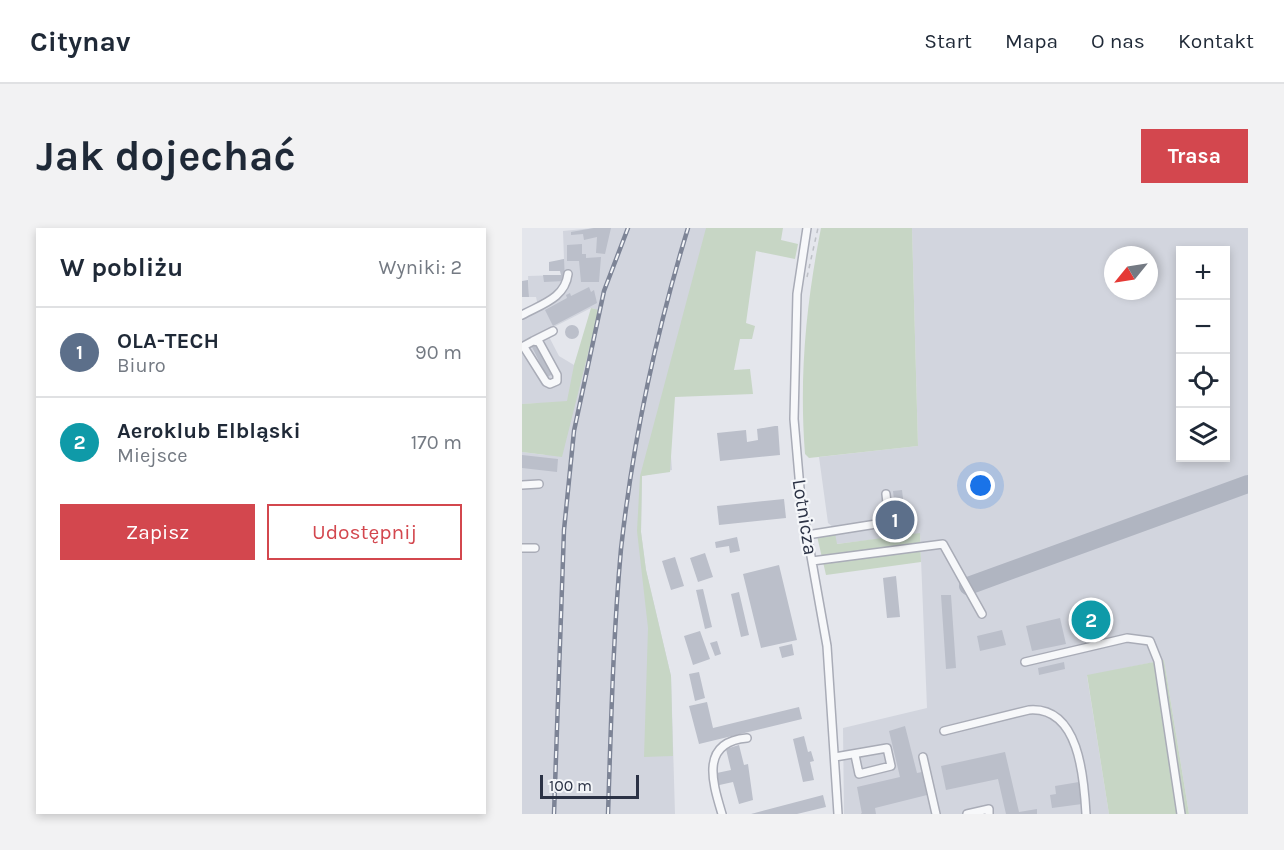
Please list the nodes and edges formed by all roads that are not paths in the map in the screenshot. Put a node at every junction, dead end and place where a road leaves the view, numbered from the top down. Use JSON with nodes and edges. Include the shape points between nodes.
{"nodes":[{"id":1,"x":807,"y":228,"type":"edge"},
{"id":2,"x":568,"y":274,"type":"dead end"},
{"id":3,"x":522,"y":315,"type":"edge"},
{"id":4,"x":554,"y":331,"type":"dead end"},
{"id":5,"x":533,"y":341,"type":"junction"},
{"id":6,"x":523,"y":347,"type":"edge"},
{"id":7,"x":539,"y":484,"type":"dead end"},
{"id":8,"x":522,"y":485,"type":"edge"},
{"id":9,"x":886,"y":494,"type":"dead end"},
{"id":10,"x":807,"y":535,"type":"junction"},
{"id":11,"x":522,"y":548,"type":"edge"},
{"id":12,"x":535,"y":548,"type":"dead end"},
{"id":13,"x":812,"y":561,"type":"junction"},
{"id":14,"x":982,"y":614,"type":"dead end"},
{"id":15,"x":1025,"y":662,"type":"dead end"},
{"id":16,"x":944,"y":731,"type":"dead end"},
{"id":17,"x":747,"y":738,"type":"dead end"},
{"id":18,"x":855,"y":755,"type":"junction"},
{"id":19,"x":835,"y":757,"type":"junction"},
{"id":20,"x":923,"y":757,"type":"dead end"},
{"id":21,"x":836,"y":806,"type":"junction"},
{"id":22,"x":722,"y":814,"type":"edge"},
{"id":23,"x":832,"y":814,"type":"edge"},
{"id":24,"x":838,"y":814,"type":"edge"},
{"id":25,"x":936,"y":814,"type":"edge"},
{"id":26,"x":967,"y":814,"type":"edge"},
{"id":27,"x":989,"y":814,"type":"edge"},
{"id":28,"x":1086,"y":814,"type":"edge"},
{"id":29,"x":1181,"y":814,"type":"edge"}],
"edges":[{"from":1,"to":10,"type":"street","name":"Lotnicza","via":[[797,294],[793,387],[798,474]]},
{"from":2,"to":3,"type":"street","via":[[565,288],[558,296]]},
{"from":4,"to":5,"type":"street"},
{"from":5,"to":6,"type":"street"},
{"from":5,"to":6,"type":"street","via":[[541,344],[557,375],[554,383],[546,382]]},
{"from":7,"to":8,"type":"street"},
{"from":9,"to":10,"type":"street","via":[[889,522]]},
{"from":10,"to":13,"type":"street","name":"Lotnicza"},
{"from":11,"to":12,"type":"street"},
{"from":13,"to":14,"type":"street","via":[[943,544]]},
{"from":13,"to":19,"type":"street","name":"Lotnicza","via":[[827,646]]},
{"from":15,"to":29,"type":"street","via":[[1127,638],[1150,641],[1158,661]]},
{"from":16,"to":28,"type":"street","via":[[1029,710],[1054,714],[1073,739]]},
{"from":17,"to":22,"type":"street","via":[[724,745],[711,768]]},
{"from":18,"to":18,"type":"street","via":[[887,748],[891,766],[859,774]]},
{"from":18,"to":19,"type":"street"},
{"from":19,"to":21,"type":"street","name":"Lotnicza"},
{"from":20,"to":25,"type":"street"},
{"from":21,"to":23,"type":"street","name":"Lotnicza"},
{"from":21,"to":24,"type":"street","name":"Lotnicza"},
{"from":26,"to":27,"type":"street","via":[[988,809]]}]}
